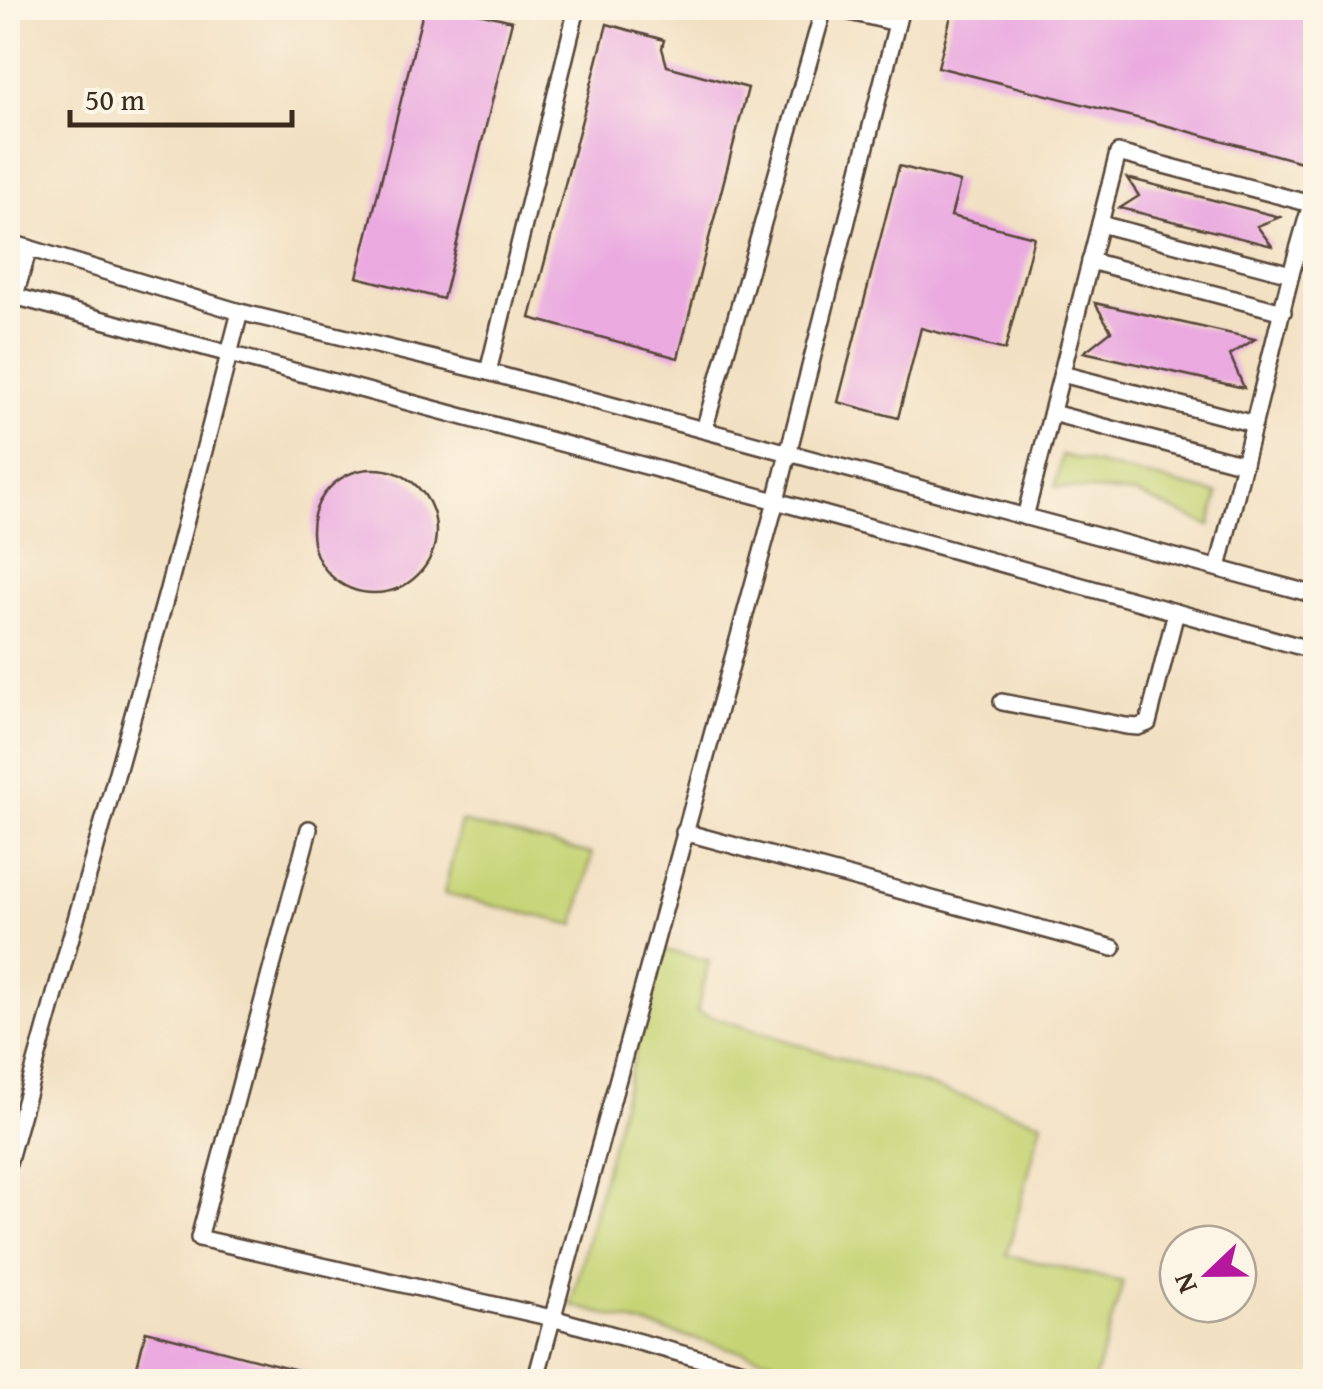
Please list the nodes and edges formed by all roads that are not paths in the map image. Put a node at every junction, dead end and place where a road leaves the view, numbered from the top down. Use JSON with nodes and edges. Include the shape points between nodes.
{"nodes":[{"id":1,"x":577,"y":8,"type":"edge"},
{"id":2,"x":824,"y":8,"type":"edge"},
{"id":3,"x":833,"y":8,"type":"edge"},
{"id":4,"x":899,"y":15,"type":"edge"},
{"id":5,"x":1100,"y":224,"type":"junction"},
{"id":6,"x":8,"y":242,"type":"edge"},
{"id":7,"x":29,"y":248,"type":"junction"},
{"id":8,"x":1090,"y":261,"type":"junction"},
{"id":9,"x":1291,"y":274,"type":"junction"},
{"id":10,"x":14,"y":296,"type":"junction"},
{"id":11,"x":240,"y":312,"type":"junction"},
{"id":12,"x":1283,"y":312,"type":"junction"},
{"id":13,"x":8,"y":319,"type":"edge"},
{"id":14,"x":229,"y":356,"type":"junction"},
{"id":15,"x":488,"y":372,"type":"junction"},
{"id":16,"x":1062,"y":374,"type":"junction"},
{"id":17,"x":1052,"y":414,"type":"junction"},
{"id":18,"x":1254,"y":424,"type":"junction"},
{"id":19,"x":704,"y":430,"type":"junction"},
{"id":20,"x":788,"y":453,"type":"junction"},
{"id":21,"x":1244,"y":464,"type":"junction"},
{"id":22,"x":776,"y":501,"type":"junction"},
{"id":23,"x":1025,"y":517,"type":"junction"},
{"id":24,"x":1218,"y":568,"type":"junction"},
{"id":25,"x":1316,"y":595,"type":"edge"},
{"id":26,"x":1176,"y":612,"type":"junction"},
{"id":27,"x":1316,"y":651,"type":"edge"},
{"id":28,"x":1002,"y":702,"type":"dead end"},
{"id":29,"x":309,"y":829,"type":"dead end"},
{"id":30,"x":684,"y":832,"type":"junction"},
{"id":31,"x":1112,"y":948,"type":"dead end"},
{"id":32,"x":8,"y":1163,"type":"edge"},
{"id":33,"x":552,"y":1318,"type":"junction"},
{"id":34,"x":535,"y":1382,"type":"edge"},
{"id":35,"x":784,"y":1382,"type":"edge"}],
"edges":[{"from":1,"to":15,"type":"lane"},
{"from":2,"to":19,"type":"lane"},
{"from":3,"to":4,"type":"lane"},
{"from":4,"to":20,"type":"lane"},
{"from":5,"to":8,"type":"lane"},
{"from":5,"to":9,"type":"lane"},
{"from":5,"to":9,"type":"lane","via":[[1118,153],[1311,204]]},
{"from":6,"to":7,"type":"lane"},
{"from":7,"to":10,"type":"lane"},
{"from":7,"to":11,"type":"lane"},
{"from":8,"to":12,"type":"lane"},
{"from":8,"to":16,"type":"lane"},
{"from":9,"to":12,"type":"lane"},
{"from":10,"to":13,"type":"lane"},
{"from":10,"to":14,"type":"lane"},
{"from":11,"to":14,"type":"lane"},
{"from":11,"to":15,"type":"lane"},
{"from":12,"to":18,"type":"lane"},
{"from":14,"to":22,"type":"lane"},
{"from":14,"to":32,"type":"lane"},
{"from":15,"to":19,"type":"lane"},
{"from":16,"to":17,"type":"lane"},
{"from":16,"to":18,"type":"lane"},
{"from":17,"to":21,"type":"lane"},
{"from":17,"to":23,"type":"lane"},
{"from":18,"to":21,"type":"lane"},
{"from":19,"to":20,"type":"lane"},
{"from":20,"to":22,"type":"lane"},
{"from":20,"to":23,"type":"lane"},
{"from":21,"to":24,"type":"lane"},
{"from":22,"to":26,"type":"lane"},
{"from":22,"to":30,"type":"lane"},
{"from":23,"to":24,"type":"lane"},
{"from":24,"to":25,"type":"lane"},
{"from":26,"to":27,"type":"lane"},
{"from":26,"to":28,"type":"lane","via":[[1148,723],[1126,726]]},
{"from":29,"to":33,"type":"lane","via":[[199,1238]]},
{"from":30,"to":31,"type":"lane"},
{"from":30,"to":33,"type":"lane"},
{"from":33,"to":34,"type":"lane"},
{"from":33,"to":35,"type":"lane"}]}
